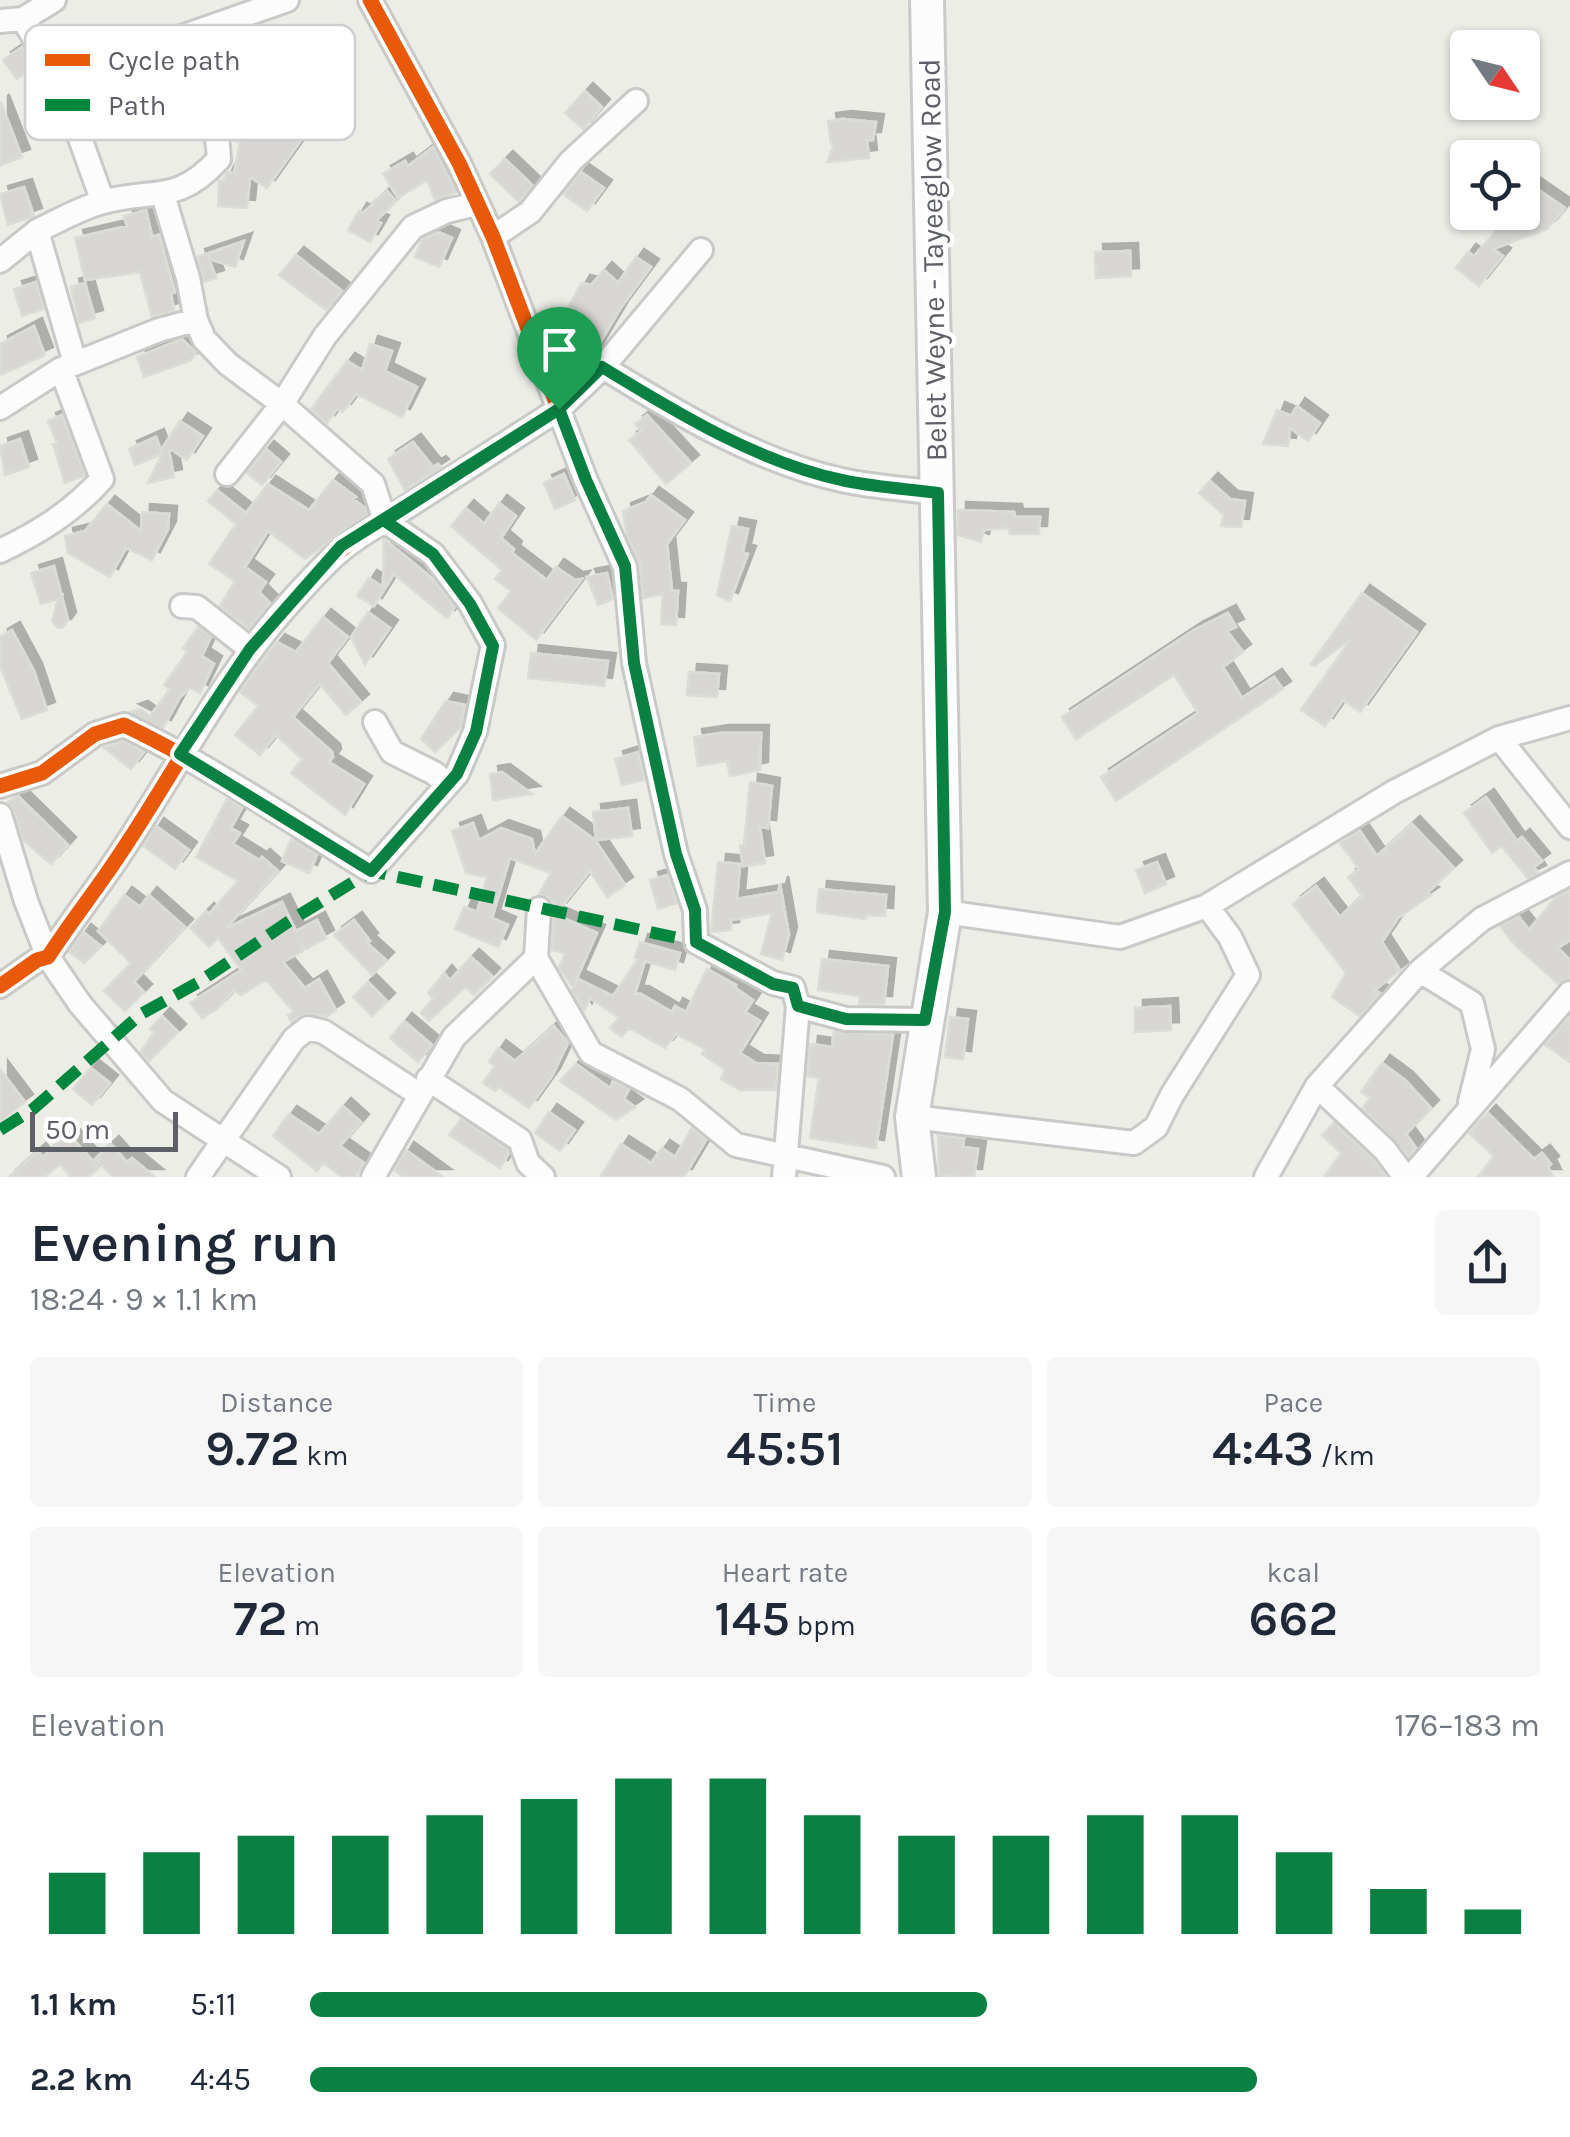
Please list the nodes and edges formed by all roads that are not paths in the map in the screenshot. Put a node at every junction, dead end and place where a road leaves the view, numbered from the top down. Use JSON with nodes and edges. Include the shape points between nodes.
{"nodes":[{"id":1,"x":54,"y":0,"type":"edge"},
{"id":2,"x":287,"y":0,"type":"edge"},
{"id":3,"x":370,"y":0,"type":"edge"},
{"id":4,"x":926,"y":0,"type":"edge"},
{"id":5,"x":11,"y":20,"type":"edge"},
{"id":6,"x":220,"y":25,"type":"edge"},
{"id":7,"x":636,"y":101,"type":"dead end"},
{"id":8,"x":81,"y":140,"type":"edge"},
{"id":9,"x":218,"y":140,"type":"edge"},
{"id":10,"x":163,"y":195,"type":"junction"},
{"id":11,"x":104,"y":202,"type":"junction"},
{"id":12,"x":476,"y":204,"type":"junction"},
{"id":13,"x":36,"y":230,"type":"junction"},
{"id":14,"x":493,"y":238,"type":"junction"},
{"id":15,"x":701,"y":250,"type":"dead end"},
{"id":16,"x":0,"y":262,"type":"edge"},
{"id":17,"x":196,"y":320,"type":"junction"},
{"id":18,"x":68,"y":366,"type":"junction"},
{"id":19,"x":602,"y":367,"type":"junction"},
{"id":20,"x":282,"y":404,"type":"junction"},
{"id":21,"x":0,"y":408,"type":"edge"},
{"id":22,"x":559,"y":409,"type":"junction"},
{"id":23,"x":227,"y":474,"type":"dead end"},
{"id":24,"x":938,"y":493,"type":"junction"},
{"id":25,"x":385,"y":521,"type":"junction"},
{"id":26,"x":0,"y":551,"type":"edge"},
{"id":27,"x":182,"y":606,"type":"dead end"},
{"id":28,"x":250,"y":649,"type":"junction"},
{"id":29,"x":1570,"y":718,"type":"edge"},
{"id":30,"x":375,"y":722,"type":"dead end"},
{"id":31,"x":1499,"y":738,"type":"junction"},
{"id":32,"x":180,"y":754,"type":"junction"},
{"id":33,"x":447,"y":784,"type":"junction"},
{"id":34,"x":0,"y":786,"type":"edge"},
{"id":35,"x":0,"y":815,"type":"edge"},
{"id":36,"x":1570,"y":827,"type":"edge"},
{"id":37,"x":1570,"y":873,"type":"edge"},
{"id":38,"x":1207,"y":906,"type":"junction"},
{"id":39,"x":539,"y":909,"type":"dead end"},
{"id":40,"x":945,"y":912,"type":"junction"},
{"id":41,"x":48,"y":956,"type":"junction"},
{"id":42,"x":536,"y":958,"type":"junction"},
{"id":43,"x":1420,"y":971,"type":"junction"},
{"id":44,"x":0,"y":986,"type":"edge"},
{"id":45,"x":1570,"y":992,"type":"edge"},
{"id":46,"x":798,"y":1006,"type":"junction"},
{"id":47,"x":925,"y":1020,"type":"junction"},
{"id":48,"x":1318,"y":1086,"type":"junction"},
{"id":49,"x":424,"y":1087,"type":"junction"},
{"id":50,"x":1469,"y":1106,"type":"junction"},
{"id":51,"x":912,"y":1117,"type":"junction"},
{"id":52,"x":224,"y":1141,"type":"junction"},
{"id":53,"x":786,"y":1166,"type":"edge"},
{"id":54,"x":198,"y":1177,"type":"edge"},
{"id":55,"x":279,"y":1177,"type":"edge"},
{"id":56,"x":373,"y":1177,"type":"edge"},
{"id":57,"x":543,"y":1177,"type":"edge"},
{"id":58,"x":883,"y":1177,"type":"edge"},
{"id":59,"x":919,"y":1177,"type":"edge"},
{"id":60,"x":1266,"y":1177,"type":"edge"},
{"id":61,"x":1408,"y":1177,"type":"edge"}],
"edges":[{"from":1,"to":5,"type":"street"},
{"from":2,"to":6,"type":"street"},
{"from":3,"to":12,"type":"street"},
{"from":4,"to":24,"type":"main road","name":"Belet Weyne - Tayeeglow Road"},
{"from":7,"to":14,"type":"street","via":[[571,160],[530,212]]},
{"from":8,"to":11,"type":"street"},
{"from":9,"to":10,"type":"street","via":[[219,159],[202,178]]},
{"from":10,"to":11,"type":"street"},
{"from":10,"to":17,"type":"street"},
{"from":11,"to":13,"type":"street"},
{"from":12,"to":14,"type":"street"},
{"from":12,"to":20,"type":"street","via":[[413,227],[325,336]]},
{"from":13,"to":16,"type":"street"},
{"from":13,"to":18,"type":"street"},
{"from":14,"to":22,"type":"street"},
{"from":15,"to":19,"type":"street"},
{"from":17,"to":18,"type":"street"},
{"from":17,"to":20,"type":"street","via":[[204,340],[228,364]]},
{"from":18,"to":21,"type":"street"},
{"from":18,"to":26,"type":"street","via":[[102,479],[44,530]]},
{"from":19,"to":22,"type":"street"},
{"from":19,"to":24,"type":"street","via":[[766,456],[844,480]]},
{"from":20,"to":23,"type":"street"},
{"from":20,"to":25,"type":"street","via":[[373,484]]},
{"from":22,"to":25,"type":"street"},
{"from":22,"to":46,"type":"street","via":[[625,566],[634,663],[676,854],[695,910],[696,942],[793,988]]},
{"from":24,"to":40,"type":"main road","name":"Belet Weyne - Tayeeglow Road"},
{"from":25,"to":28,"type":"street","via":[[341,546]]},
{"from":25,"to":33,"type":"street","via":[[433,554],[493,646],[476,732]]},
{"from":27,"to":28,"type":"street","via":[[197,607]]},
{"from":28,"to":32,"type":"street"},
{"from":29,"to":31,"type":"street"},
{"from":30,"to":33,"type":"street","via":[[392,752]]},
{"from":31,"to":36,"type":"street"},
{"from":31,"to":38,"type":"street","via":[[1394,792]]},
{"from":32,"to":33,"type":"street","via":[[371,871]]},
{"from":32,"to":34,"type":"street","via":[[124,724],[95,734],[42,773]]},
{"from":32,"to":41,"type":"street"},
{"from":35,"to":41,"type":"street"},
{"from":37,"to":43,"type":"street","via":[[1482,919]]},
{"from":38,"to":40,"type":"street","via":[[1120,936]]},
{"from":38,"to":51,"type":"street","via":[[1248,975],[1156,1126],[1134,1143]]},
{"from":39,"to":42,"type":"street"},
{"from":40,"to":47,"type":"main road","name":"Belet Weyne - Tayeeglow Road"},
{"from":41,"to":44,"type":"street"},
{"from":41,"to":52,"type":"street","via":[[108,1041],[163,1101]]},
{"from":42,"to":49,"type":"street","via":[[454,1037]]},
{"from":42,"to":53,"type":"street","via":[[591,1053],[680,1098],[736,1145]]},
{"from":43,"to":48,"type":"street"},
{"from":43,"to":50,"type":"street","via":[[1472,1003],[1483,1049]]},
{"from":45,"to":50,"type":"street"},
{"from":46,"to":47,"type":"street","via":[[846,1019]]},
{"from":46,"to":53,"type":"street"},
{"from":47,"to":51,"type":"main road","name":"Belet Weyne - Tayeeglow Road"},
{"from":48,"to":60,"type":"street"},
{"from":48,"to":61,"type":"street"},
{"from":49,"to":52,"type":"street","via":[[308,1028]]},
{"from":49,"to":56,"type":"street"},
{"from":49,"to":57,"type":"street","via":[[520,1140],[528,1163]]},
{"from":50,"to":61,"type":"street"},
{"from":51,"to":59,"type":"main road","name":"Belet Weyne - Tayeeglow Road"},
{"from":52,"to":54,"type":"street"},
{"from":52,"to":55,"type":"street"},
{"from":53,"to":58,"type":"street"}]}
